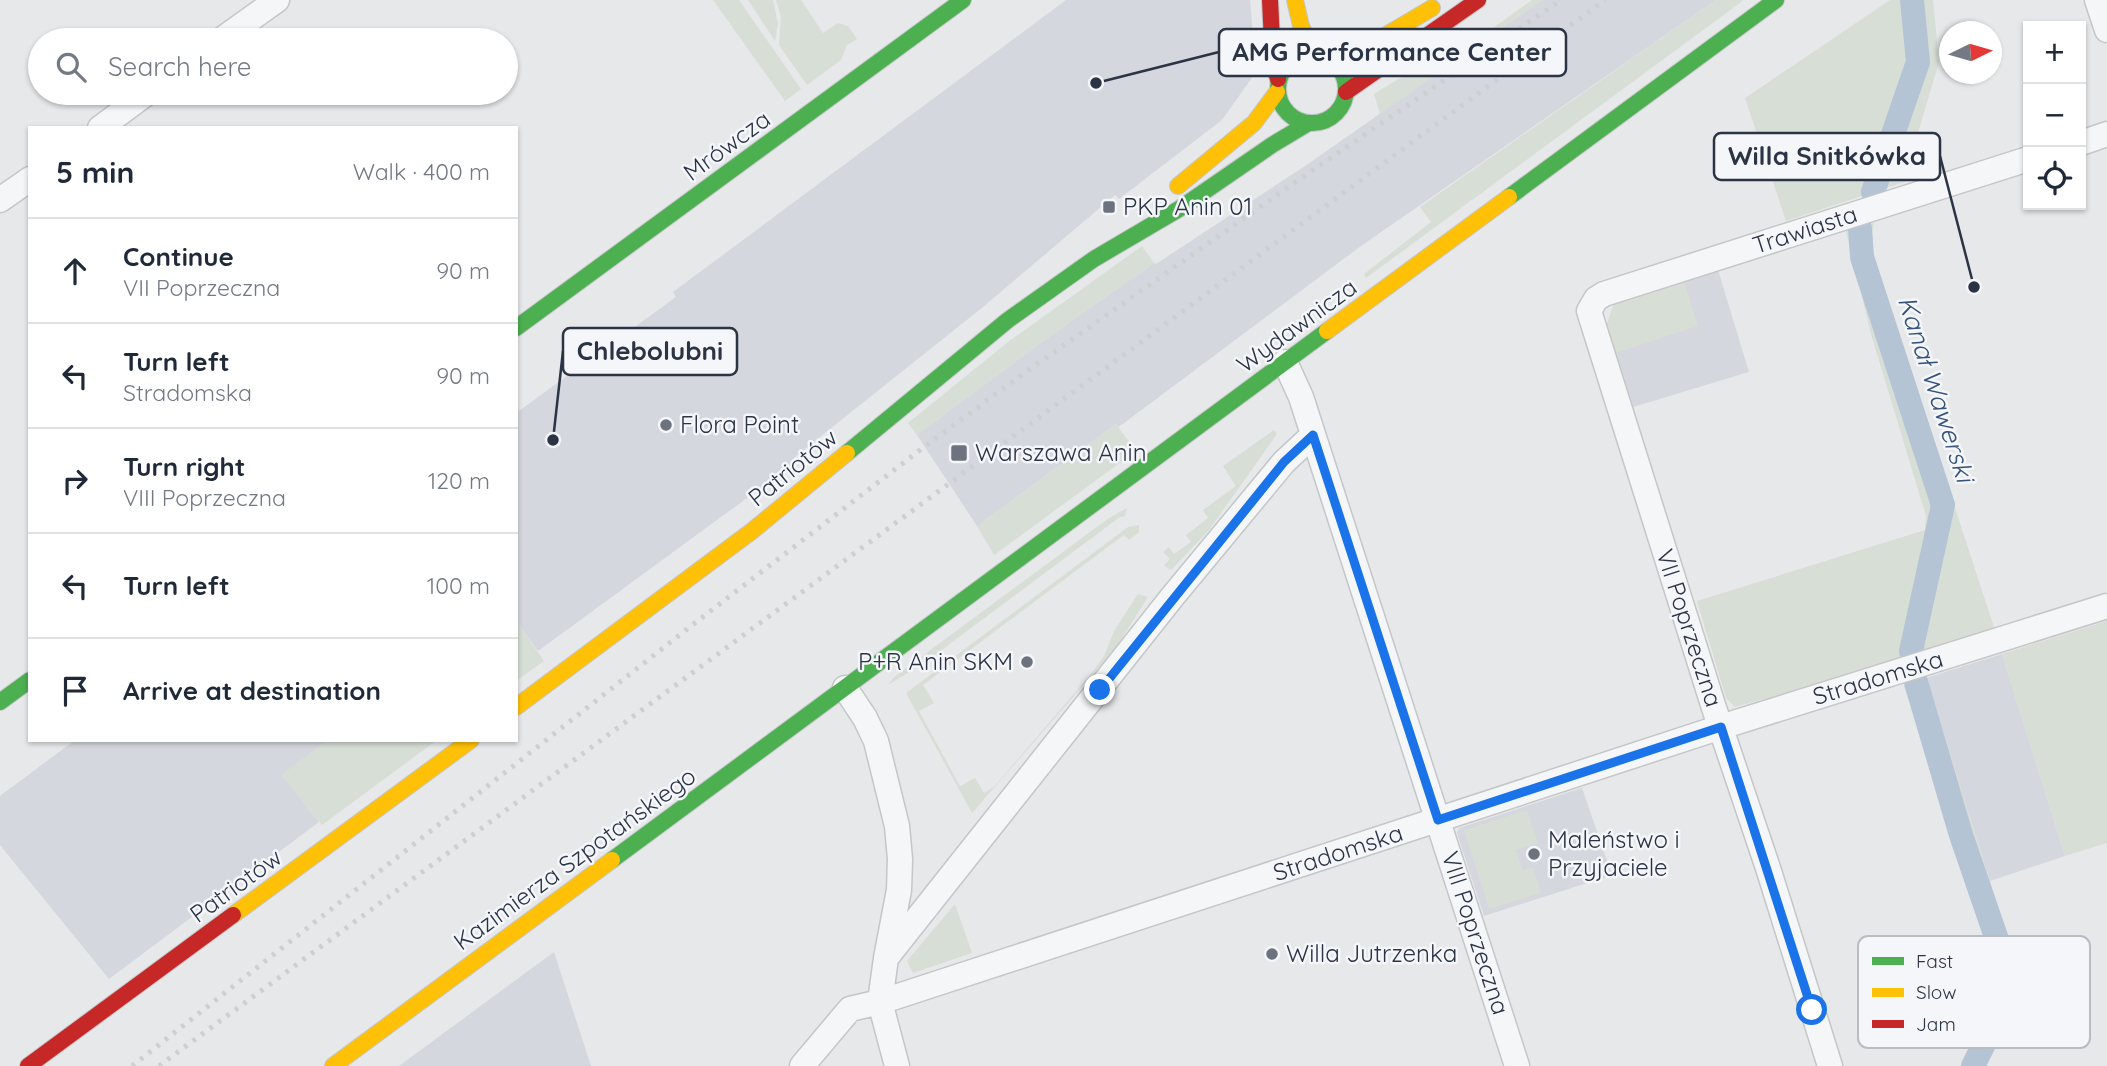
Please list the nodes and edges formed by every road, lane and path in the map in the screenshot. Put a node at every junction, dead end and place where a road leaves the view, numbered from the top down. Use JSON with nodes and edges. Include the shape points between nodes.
{"nodes":[{"id":1,"x":277,"y":0,"type":"edge"},
{"id":2,"x":963,"y":0,"type":"edge"},
{"id":3,"x":1270,"y":0,"type":"edge"},
{"id":4,"x":1294,"y":0,"type":"edge"},
{"id":5,"x":1446,"y":0,"type":"edge"},
{"id":6,"x":1478,"y":0,"type":"edge"},
{"id":7,"x":1776,"y":0,"type":"edge"},
{"id":8,"x":2097,"y":0,"type":"edge"},
{"id":9,"x":238,"y":28,"type":"edge"},
{"id":10,"x":2107,"y":30,"type":"edge"},
{"id":11,"x":1319,"y":56,"type":"junction"},
{"id":12,"x":1278,"y":86,"type":"junction"},
{"id":13,"x":1346,"y":92,"type":"junction"},
{"id":14,"x":131,"y":105,"type":"edge"},
{"id":15,"x":1307,"y":124,"type":"junction"},
{"id":16,"x":103,"y":126,"type":"edge"},
{"id":17,"x":2107,"y":135,"type":"edge"},
{"id":18,"x":2086,"y":141,"type":"edge"},
{"id":19,"x":2023,"y":161,"type":"edge"},
{"id":20,"x":28,"y":180,"type":"edge"},
{"id":21,"x":0,"y":201,"type":"edge"},
{"id":22,"x":1094,"y":259,"type":"junction"},
{"id":23,"x":1588,"y":310,"type":"joint"},
{"id":24,"x":518,"y":327,"type":"edge"},
{"id":25,"x":1285,"y":362,"type":"junction"},
{"id":26,"x":1313,"y":435,"type":"junction"},
{"id":27,"x":2107,"y":606,"type":"edge"},
{"id":28,"x":28,"y":681,"type":"edge"},
{"id":29,"x":845,"y":688,"type":"junction"},
{"id":30,"x":0,"y":702,"type":"edge"},
{"id":31,"x":518,"y":706,"type":"edge"},
{"id":32,"x":1721,"y":727,"type":"junction"},
{"id":33,"x":468,"y":742,"type":"edge"},
{"id":34,"x":1438,"y":820,"type":"junction"},
{"id":35,"x":886,"y":958,"type":"junction"},
{"id":36,"x":880,"y":1002,"type":"junction"},
{"id":37,"x":28,"y":1066,"type":"edge"},
{"id":38,"x":333,"y":1066,"type":"edge"},
{"id":39,"x":802,"y":1066,"type":"edge"},
{"id":40,"x":897,"y":1066,"type":"edge"},
{"id":41,"x":1517,"y":1066,"type":"edge"},
{"id":42,"x":1830,"y":1066,"type":"edge"}],
"edges":[{"from":1,"to":9,"type":"street"},
{"from":2,"to":24,"type":"main road","name":"Mrówcza"},
{"from":3,"to":12,"type":"main road","via":[[1272,62]]},
{"from":4,"to":11,"type":"main road","via":[[1301,26]]},
{"from":5,"to":11,"type":"main road","via":[[1378,40]]},
{"from":6,"to":13,"type":"main road"},
{"from":7,"to":25,"type":"main road","name":"Wydawnicza"},
{"from":8,"to":10,"type":"street"},
{"from":11,"to":12,"type":"main road","via":[[1296,58],[1285,67]]},
{"from":11,"to":13,"type":"main road","via":[[1341,71]]},
{"from":12,"to":15,"type":"main road","via":[[1282,107]]},
{"from":12,"to":22,"type":"main road","name":"Patriotów","via":[[1254,123]]},
{"from":13,"to":15,"type":"main road","via":[[1333,116]]},
{"from":14,"to":16,"type":"street"},
{"from":15,"to":22,"type":"main road","name":"Patriotów"},
{"from":17,"to":18,"type":"street"},
{"from":19,"to":23,"type":"street","name":"Trawiasta","via":[[1604,294]]},
{"from":20,"to":21,"type":"street"},
{"from":22,"to":31,"type":"main road","name":"Patriotów","via":[[1009,320],[751,531]]},
{"from":23,"to":32,"type":"street","name":"VII Poprzeczna"},
{"from":25,"to":26,"type":"street","name":"VIII Poprzeczna"},
{"from":25,"to":29,"type":"main road","name":"Wydawnicza"},
{"from":26,"to":34,"type":"street","name":"VIII Poprzeczna"},
{"from":26,"to":35,"type":"street","via":[[1284,462],[1173,596]]},
{"from":27,"to":32,"type":"street","name":"Stradomska"},
{"from":28,"to":30,"type":"main road"},
{"from":29,"to":35,"type":"street","via":[[876,741],[897,827],[899,890]]},
{"from":29,"to":38,"type":"main road","name":"Kazimierza Szpotańskiego"},
{"from":32,"to":34,"type":"street","name":"Stradomska"},
{"from":32,"to":42,"type":"street","name":"VII Poprzeczna"},
{"from":33,"to":37,"type":"main road","name":"Patriotów"},
{"from":34,"to":36,"type":"street","name":"Stradomska"},
{"from":34,"to":41,"type":"street","name":"VIII Poprzeczna"},
{"from":35,"to":36,"type":"street"},
{"from":36,"to":39,"type":"street","name":"Stradomska","via":[[850,1009]]},
{"from":36,"to":40,"type":"street"}]}
